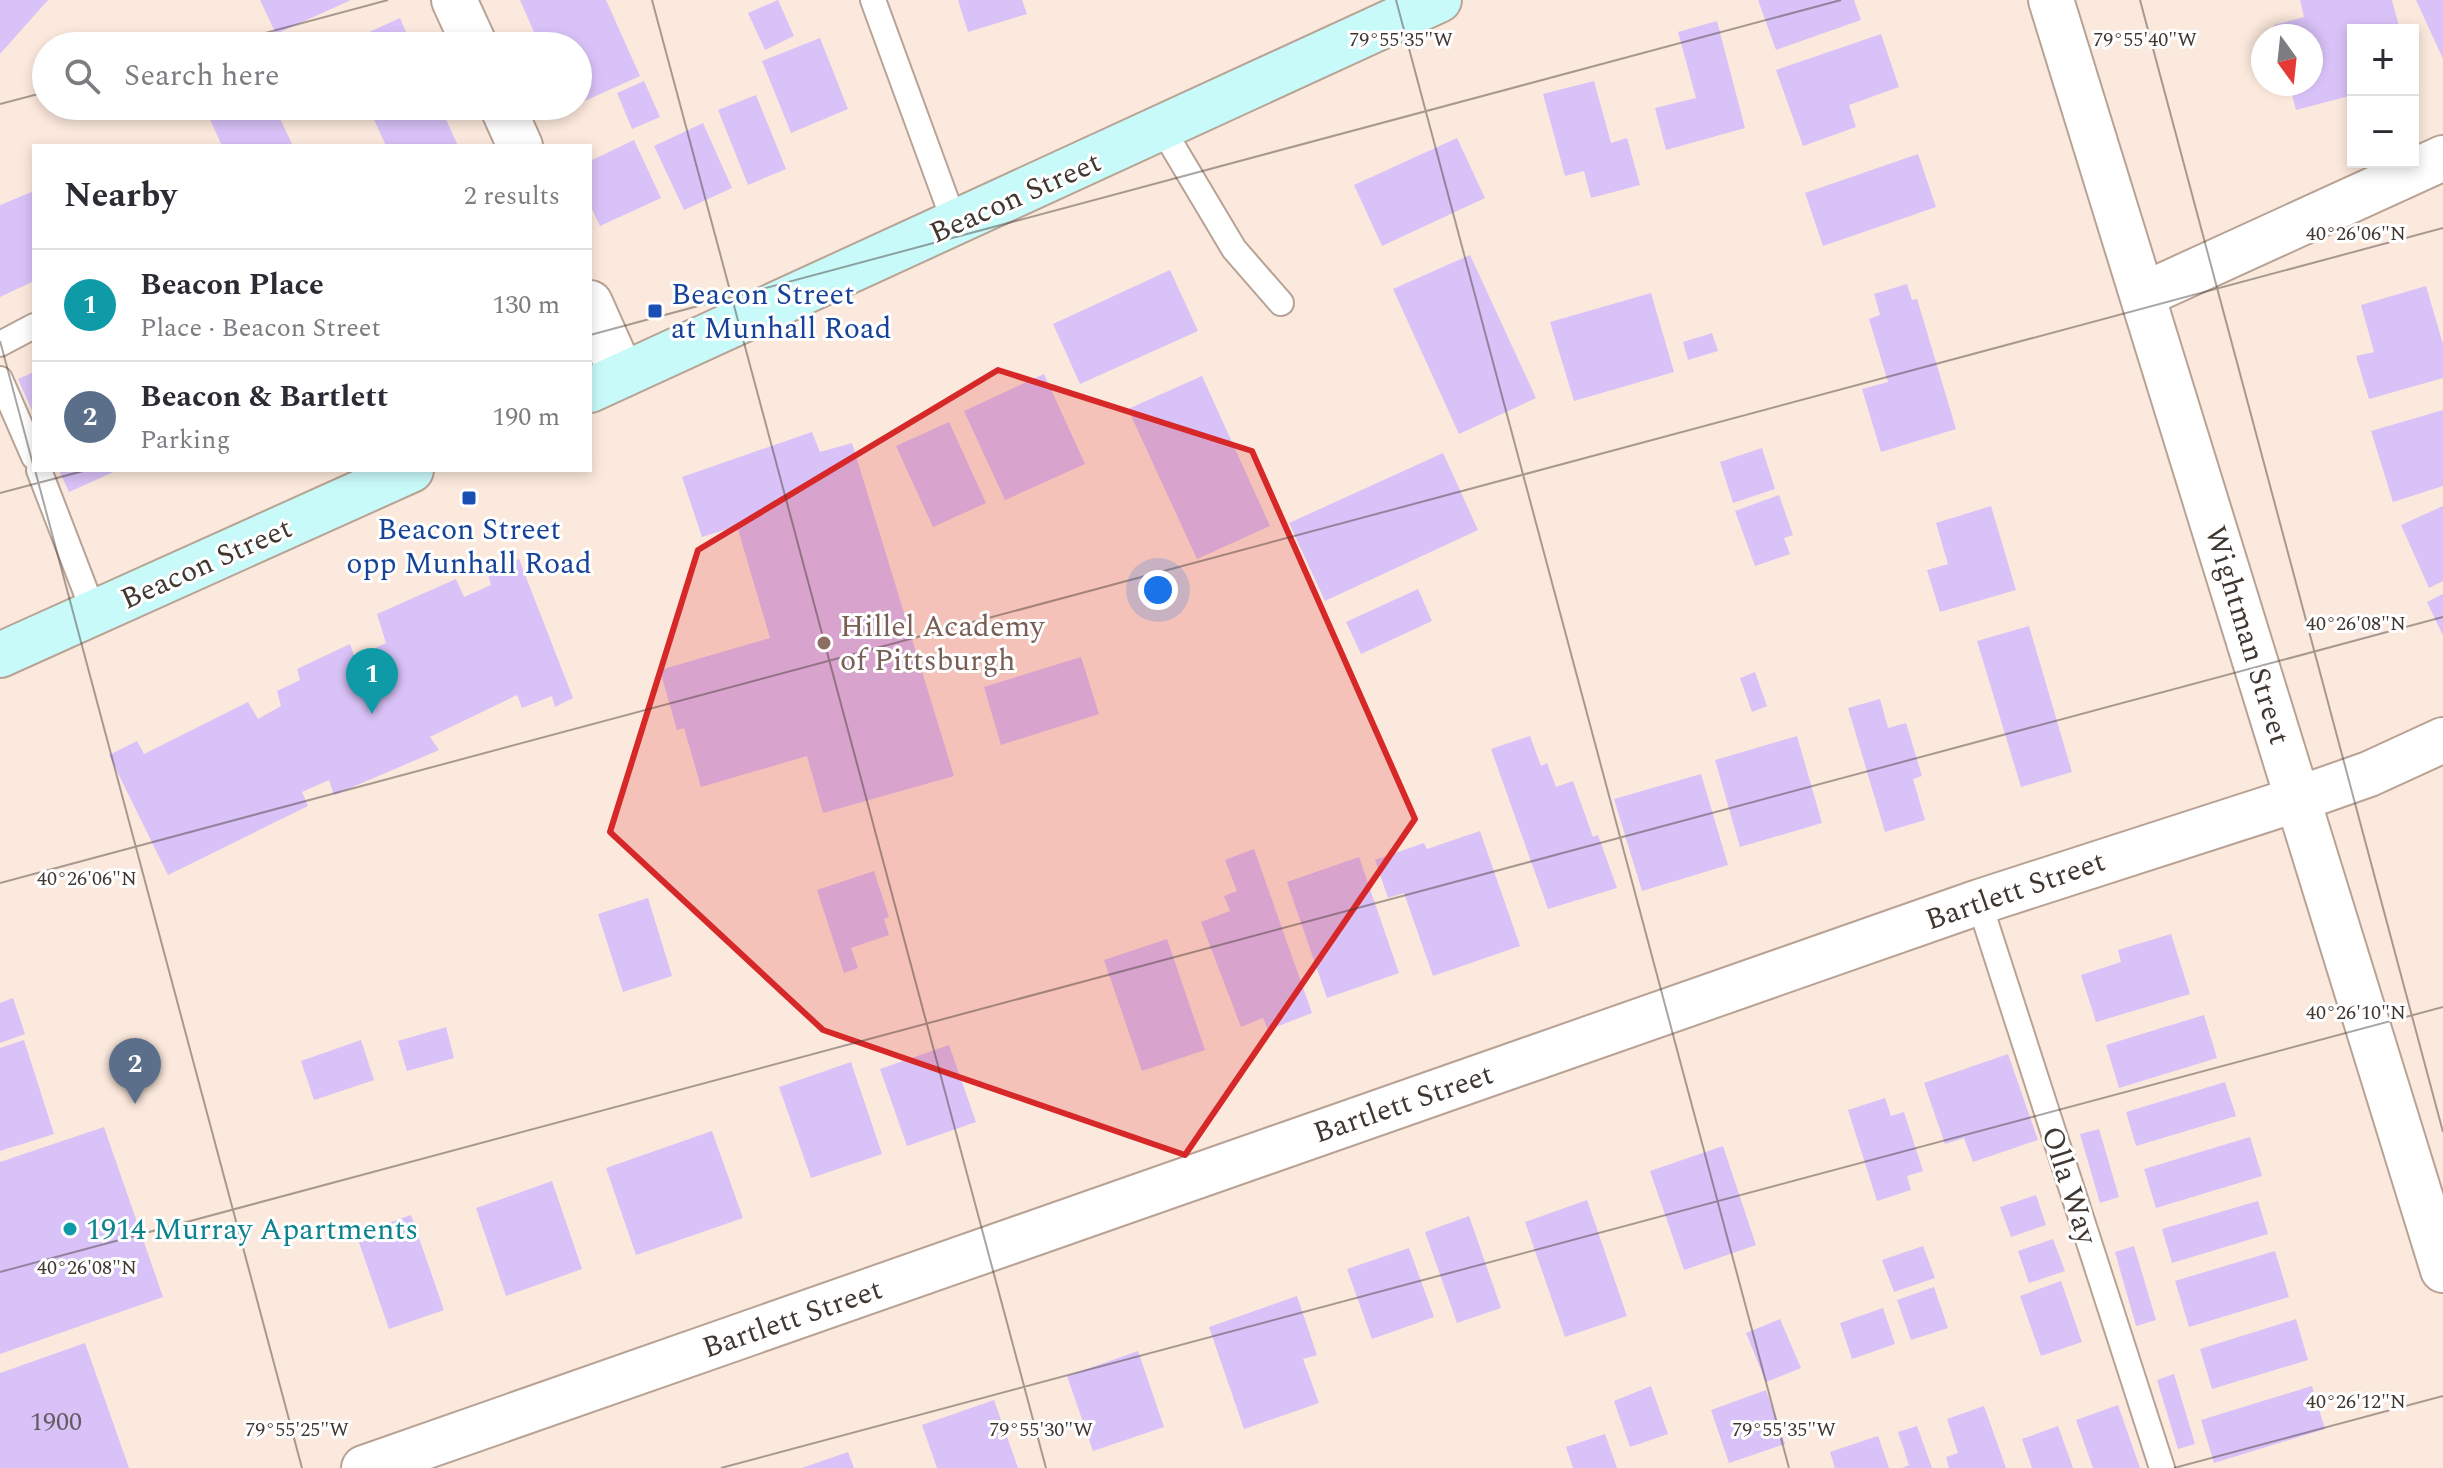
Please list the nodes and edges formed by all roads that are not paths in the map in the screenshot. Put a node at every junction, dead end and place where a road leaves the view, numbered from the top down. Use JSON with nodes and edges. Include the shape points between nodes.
{"nodes":[{"id":1,"x":454,"y":0,"type":"edge"},
{"id":2,"x":873,"y":0,"type":"edge"},
{"id":3,"x":1439,"y":0,"type":"edge"},
{"id":4,"x":2051,"y":0,"type":"edge"},
{"id":5,"x":469,"y":32,"type":"edge"},
{"id":6,"x":508,"y":120,"type":"edge"},
{"id":7,"x":1163,"y":130,"type":"junction"},
{"id":8,"x":519,"y":144,"type":"edge"},
{"id":9,"x":2443,"y":158,"type":"edge"},
{"id":10,"x":955,"y":224,"type":"junction"},
{"id":11,"x":2143,"y":295,"type":"junction"},
{"id":12,"x":1281,"y":303,"type":"dead end"},
{"id":13,"x":592,"y":313,"type":"edge"},
{"id":14,"x":32,"y":327,"type":"edge"},
{"id":15,"x":0,"y":344,"type":"edge"},
{"id":16,"x":0,"y":379,"type":"edge"},
{"id":17,"x":606,"y":383,"type":"edge"},
{"id":18,"x":32,"y":452,"type":"edge"},
{"id":19,"x":40,"y":472,"type":"edge"},
{"id":20,"x":407,"y":472,"type":"edge"},
{"id":21,"x":94,"y":613,"type":"junction"},
{"id":22,"x":0,"y":655,"type":"edge"},
{"id":23,"x":2443,"y":740,"type":"edge"},
{"id":24,"x":2298,"y":799,"type":"junction"},
{"id":25,"x":1979,"y":902,"type":"junction"},
{"id":26,"x":2443,"y":1270,"type":"edge"},
{"id":27,"x":364,"y":1468,"type":"edge"},
{"id":28,"x":2162,"y":1468,"type":"edge"}],
"edges":[{"from":1,"to":5,"type":"street"},
{"from":2,"to":10,"type":"lane"},
{"from":3,"to":7,"type":"main road","name":"Beacon Street"},
{"from":4,"to":11,"type":"street","name":"Wightman Street"},
{"from":6,"to":8,"type":"street"},
{"from":7,"to":10,"type":"main road","name":"Beacon Street"},
{"from":7,"to":12,"type":"lane","via":[[1234,249]]},
{"from":9,"to":11,"type":"street"},
{"from":10,"to":17,"type":"main road","name":"Beacon Street"},
{"from":11,"to":24,"type":"street","name":"Wightman Street"},
{"from":13,"to":17,"type":"street"},
{"from":14,"to":15,"type":"lane"},
{"from":16,"to":18,"type":"lane"},
{"from":19,"to":21,"type":"lane"},
{"from":20,"to":21,"type":"main road","name":"Beacon Street"},
{"from":21,"to":22,"type":"main road","name":"Beacon Street"},
{"from":23,"to":24,"type":"street","name":"Bartlett Street"},
{"from":24,"to":25,"type":"street","name":"Bartlett Street"},
{"from":24,"to":26,"type":"street","name":"Wightman Street"},
{"from":25,"to":27,"type":"street","name":"Bartlett Street"},
{"from":25,"to":28,"type":"lane","name":"Olla Way"}]}
